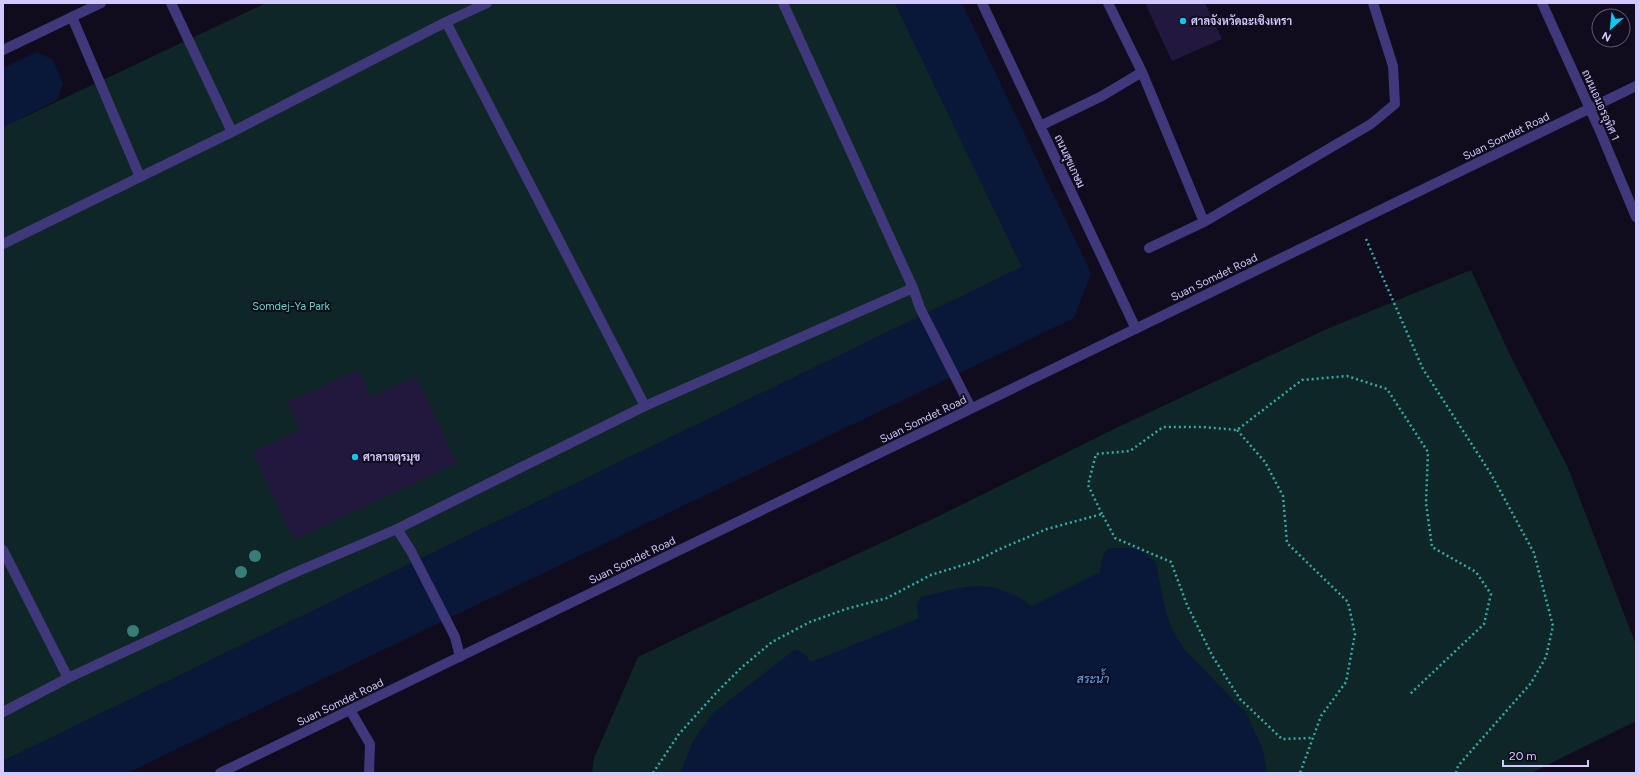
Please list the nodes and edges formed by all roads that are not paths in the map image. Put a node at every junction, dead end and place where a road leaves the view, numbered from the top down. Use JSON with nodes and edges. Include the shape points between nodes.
{"nodes":[{"id":1,"x":101,"y":3,"type":"edge"},
{"id":2,"x":171,"y":3,"type":"edge"},
{"id":3,"x":487,"y":3,"type":"edge"},
{"id":4,"x":783,"y":3,"type":"edge"},
{"id":5,"x":982,"y":3,"type":"edge"},
{"id":6,"x":1108,"y":3,"type":"edge"},
{"id":7,"x":1373,"y":3,"type":"edge"},
{"id":8,"x":1542,"y":3,"type":"edge"},
{"id":9,"x":72,"y":17,"type":"junction"},
{"id":10,"x":446,"y":22,"type":"junction"},
{"id":11,"x":3,"y":50,"type":"edge"},
{"id":12,"x":1142,"y":72,"type":"junction"},
{"id":13,"x":1636,"y":86,"type":"edge"},
{"id":14,"x":1589,"y":108,"type":"junction"},
{"id":15,"x":1040,"y":126,"type":"junction"},
{"id":16,"x":232,"y":132,"type":"junction"},
{"id":17,"x":140,"y":177,"type":"junction"},
{"id":18,"x":1636,"y":217,"type":"edge"},
{"id":19,"x":1204,"y":222,"type":"junction"},
{"id":20,"x":3,"y":244,"type":"edge"},
{"id":21,"x":1149,"y":248,"type":"dead end"},
{"id":22,"x":913,"y":288,"type":"junction"},
{"id":23,"x":1136,"y":329,"type":"junction"},
{"id":24,"x":645,"y":406,"type":"junction"},
{"id":25,"x":971,"y":408,"type":"junction"},
{"id":26,"x":397,"y":529,"type":"junction"},
{"id":27,"x":3,"y":550,"type":"edge"},
{"id":28,"x":460,"y":657,"type":"junction"},
{"id":29,"x":68,"y":678,"type":"junction"},
{"id":30,"x":350,"y":710,"type":"junction"},
{"id":31,"x":3,"y":712,"type":"edge"},
{"id":32,"x":220,"y":773,"type":"edge"},
{"id":33,"x":369,"y":773,"type":"edge"}],
"edges":[{"from":1,"to":9,"type":"street"},
{"from":2,"to":16,"type":"street"},
{"from":3,"to":10,"type":"street"},
{"from":4,"to":22,"type":"street"},
{"from":5,"to":15,"type":"street","name":"ถนนสุขเกษม"},
{"from":6,"to":12,"type":"street"},
{"from":7,"to":19,"type":"street","via":[[1393,66],[1395,104],[1371,124]]},
{"from":8,"to":14,"type":"street","name":"ถนนเอมอรอุทิศ 1"},
{"from":9,"to":11,"type":"street"},
{"from":9,"to":17,"type":"street"},
{"from":10,"to":16,"type":"street"},
{"from":10,"to":24,"type":"street"},
{"from":12,"to":15,"type":"street","via":[[1102,96]]},
{"from":12,"to":19,"type":"street"},
{"from":13,"to":14,"type":"street","name":"Suan Somdet Road"},
{"from":14,"to":18,"type":"street","name":"ถนนเอมอรอุทิศ 1"},
{"from":14,"to":23,"type":"street","name":"Suan Somdet Road"},
{"from":15,"to":23,"type":"street","name":"ถนนสุขเกษม"},
{"from":16,"to":17,"type":"street"},
{"from":17,"to":20,"type":"street"},
{"from":19,"to":21,"type":"street"},
{"from":22,"to":24,"type":"street"},
{"from":22,"to":25,"type":"street","via":[[920,308]]},
{"from":23,"to":25,"type":"street","name":"Suan Somdet Road"},
{"from":24,"to":26,"type":"street"},
{"from":25,"to":28,"type":"street","name":"Suan Somdet Road"},
{"from":26,"to":28,"type":"street","via":[[455,637]]},
{"from":26,"to":29,"type":"street","via":[[294,573]]},
{"from":27,"to":29,"type":"street"},
{"from":28,"to":30,"type":"street","name":"Suan Somdet Road"},
{"from":29,"to":31,"type":"street"},
{"from":30,"to":32,"type":"street","name":"Suan Somdet Road"},
{"from":30,"to":33,"type":"street","via":[[370,744]]}]}
